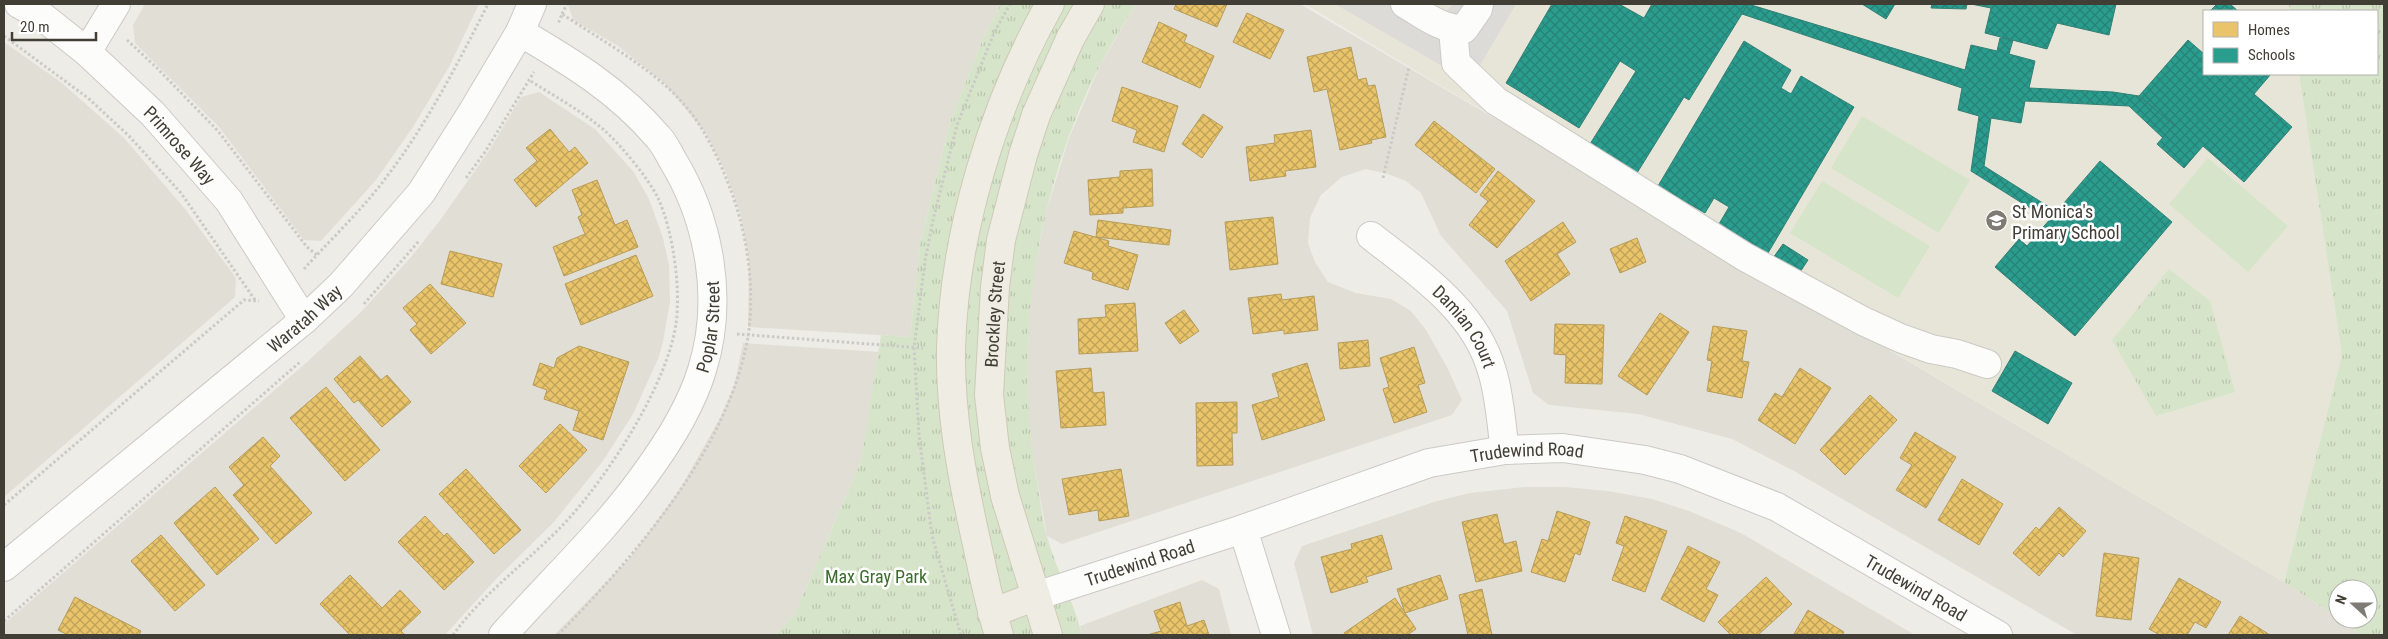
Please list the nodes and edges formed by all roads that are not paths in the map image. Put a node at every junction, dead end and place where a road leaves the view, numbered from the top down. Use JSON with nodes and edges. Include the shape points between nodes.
{"nodes":[{"id":1,"x":19,"y":4,"type":"edge"},
{"id":2,"x":116,"y":4,"type":"edge"},
{"id":3,"x":532,"y":4,"type":"edge"},
{"id":4,"x":1050,"y":4,"type":"edge"},
{"id":5,"x":1090,"y":4,"type":"edge"},
{"id":6,"x":1405,"y":4,"type":"edge"},
{"id":7,"x":1479,"y":4,"type":"edge"},
{"id":8,"x":1453,"y":30,"type":"junction"},
{"id":9,"x":520,"y":32,"type":"junction"},
{"id":10,"x":87,"y":52,"type":"junction"},
{"id":11,"x":1371,"y":236,"type":"dead end"},
{"id":12,"x":304,"y":320,"type":"junction"},
{"id":13,"x":1988,"y":364,"type":"dead end"},
{"id":14,"x":1505,"y":450,"type":"junction"},
{"id":15,"x":1243,"y":528,"type":"junction"},
{"id":16,"x":4,"y":567,"type":"edge"},
{"id":17,"x":1036,"y":596,"type":"junction"},
{"id":18,"x":995,"y":624,"type":"edge"},
{"id":19,"x":503,"y":635,"type":"edge"},
{"id":20,"x":1048,"y":635,"type":"edge"},
{"id":21,"x":1276,"y":635,"type":"edge"},
{"id":22,"x":1998,"y":635,"type":"edge"}],
"edges":[{"from":1,"to":10,"type":"street","name":"Primrose Way","via":[[43,17]]},
{"from":2,"to":10,"type":"street"},
{"from":3,"to":9,"type":"street","name":"Waratah Way"},
{"from":4,"to":18,"type":"main road","via":[[1013,81],[989,144],[970,212],[956,285],[951,348],[959,463]]},
{"from":5,"to":17,"type":"main road","name":"Brockley Street","via":[[1070,39],[1036,115],[1001,240],[995,287],[989,395],[994,448],[1005,496]]},
{"from":6,"to":8,"type":"street"},
{"from":7,"to":8,"type":"street","via":[[1464,29]]},
{"from":8,"to":13,"type":"street","via":[[1456,63],[1496,101],[1745,257],[1900,338]]},
{"from":9,"to":12,"type":"street","name":"Waratah Way","via":[[421,193],[341,285]]},
{"from":9,"to":19,"type":"street","name":"Poplar Street","via":[[587,72],[625,103],[659,138],[688,185],[702,226],[711,263],[712,332],[702,372],[684,411],[647,472],[608,523]]},
{"from":10,"to":12,"type":"street","name":"Primrose Way","via":[[153,114],[229,201]]},
{"from":11,"to":14,"type":"street","name":"Damian Court","via":[[1434,287],[1457,309],[1475,333],[1493,372]]},
{"from":12,"to":16,"type":"street","name":"Waratah Way"},
{"from":14,"to":15,"type":"street","name":"Trudewind Road","via":[[1429,463]]},
{"from":14,"to":22,"type":"street","name":"Trudewind Road","via":[[1563,448],[1645,460],[1712,480],[1777,507]]},
{"from":15,"to":17,"type":"street","name":"Trudewind Road"},
{"from":15,"to":21,"type":"street"},
{"from":17,"to":18,"type":"main road"},
{"from":17,"to":20,"type":"main road","name":"Brockley Street"}]}
